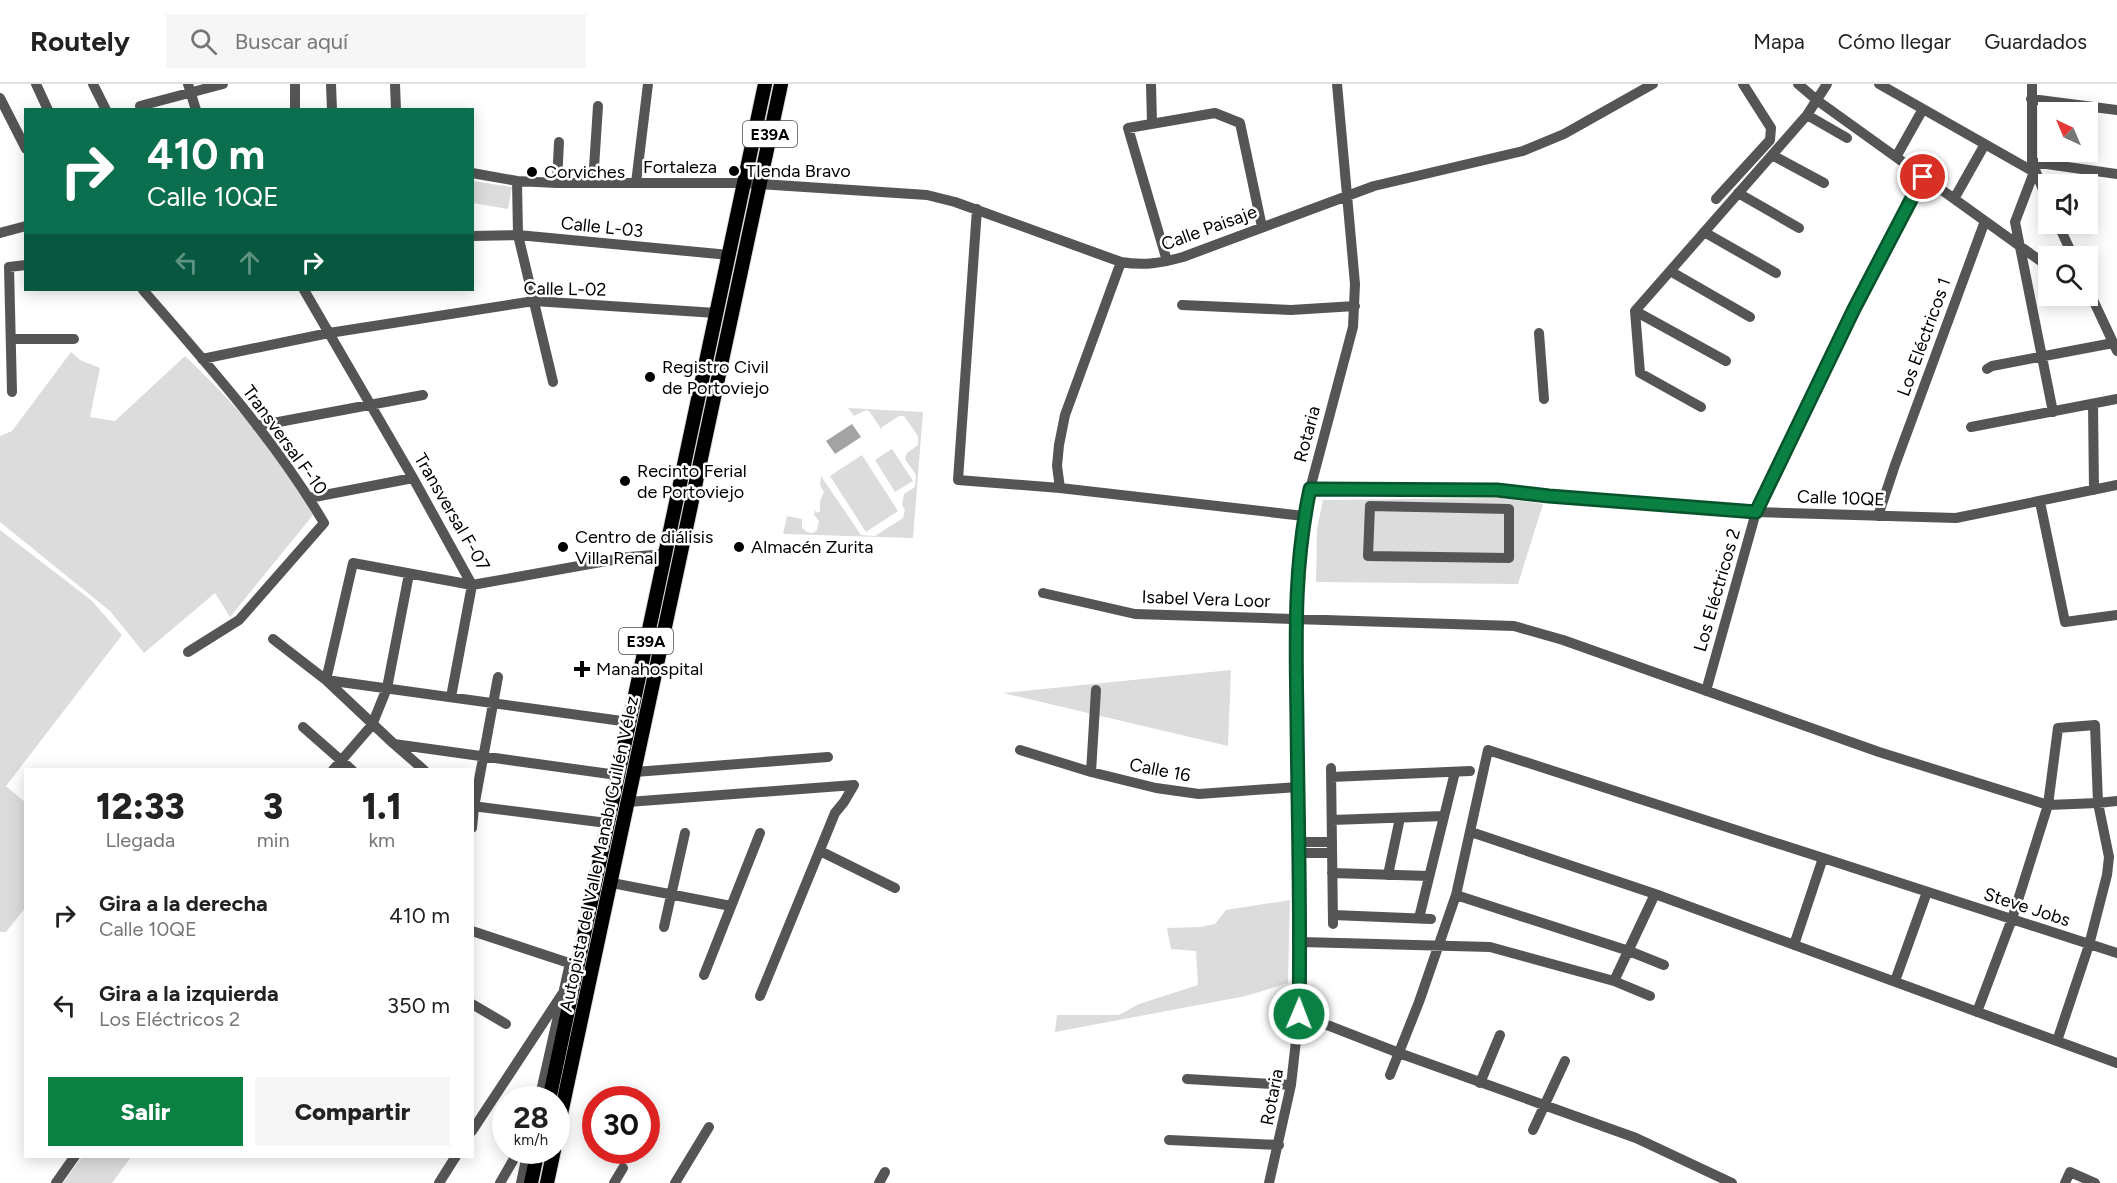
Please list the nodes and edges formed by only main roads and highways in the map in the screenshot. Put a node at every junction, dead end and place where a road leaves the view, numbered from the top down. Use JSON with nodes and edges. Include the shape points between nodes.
{"nodes":[{"id":1,"x":765,"y":84,"type":"edge"},
{"id":2,"x":781,"y":84,"type":"edge"},
{"id":3,"x":625,"y":741,"type":"junction"},
{"id":4,"x":641,"y":743,"type":"junction"},
{"id":5,"x":552,"y":1086,"type":"edge"},
{"id":6,"x":567,"y":1086,"type":"edge"},
{"id":7,"x":533,"y":1164,"type":"edge"},
{"id":8,"x":551,"y":1164,"type":"edge"},
{"id":9,"x":527,"y":1179,"type":"edge"},
{"id":10,"x":547,"y":1183,"type":"edge"}],
"edges":[{"from":1,"to":3,"type":"main road","name":"Autopista del Valle Manabí Guillén Vélez","number":"E39A"},
{"from":2,"to":4,"type":"main road","name":"Autopista del Valle Manabí Guillén Vélez","number":"E39A"},
{"from":3,"to":4,"type":"main road"},
{"from":3,"to":5,"type":"main road","name":"Autopista del Valle Manabí Guillén Vélez","number":"E39A"},
{"from":4,"to":6,"type":"main road","name":"Autopista del Valle Manabí Guillén Vélez","number":"E39A"},
{"from":7,"to":9,"type":"main road"},
{"from":8,"to":10,"type":"main road"}]}
